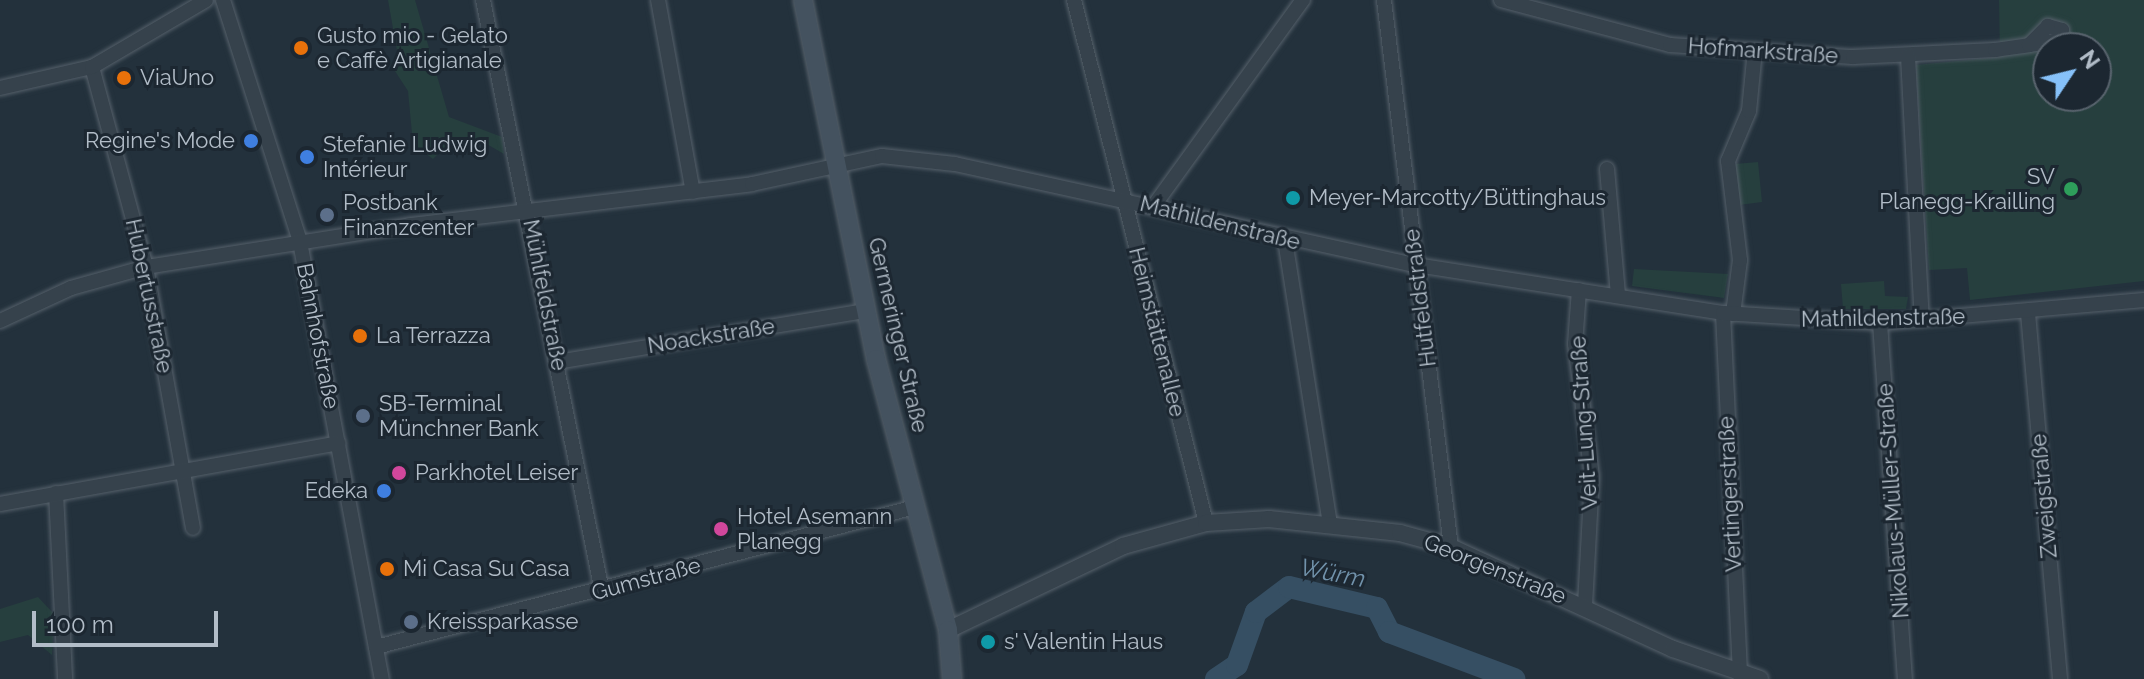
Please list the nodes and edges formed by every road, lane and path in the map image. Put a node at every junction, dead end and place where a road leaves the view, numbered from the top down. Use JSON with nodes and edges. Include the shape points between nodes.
{"nodes":[{"id":1,"x":206,"y":0,"type":"edge"},
{"id":2,"x":223,"y":0,"type":"edge"},
{"id":3,"x":483,"y":0,"type":"edge"},
{"id":4,"x":658,"y":0,"type":"edge"},
{"id":5,"x":803,"y":0,"type":"edge"},
{"id":6,"x":1074,"y":0,"type":"edge"},
{"id":7,"x":1303,"y":0,"type":"edge"},
{"id":8,"x":1384,"y":0,"type":"edge"},
{"id":9,"x":1501,"y":0,"type":"edge"},
{"id":10,"x":2029,"y":45,"type":"dead end"},
{"id":11,"x":1755,"y":50,"type":"junction"},
{"id":12,"x":1908,"y":56,"type":"junction"},
{"id":13,"x":92,"y":67,"type":"junction"},
{"id":14,"x":0,"y":88,"type":"edge"},
{"id":15,"x":834,"y":164,"type":"junction"},
{"id":16,"x":1607,"y":169,"type":"dead end"},
{"id":17,"x":693,"y":192,"type":"junction"},
{"id":18,"x":1122,"y":199,"type":"junction"},
{"id":19,"x":1153,"y":207,"type":"junction"},
{"id":20,"x":529,"y":210,"type":"junction"},
{"id":21,"x":1285,"y":240,"type":"junction"},
{"id":22,"x":300,"y":242,"type":"junction"},
{"id":23,"x":1416,"y":265,"type":"junction"},
{"id":24,"x":146,"y":267,"type":"junction"},
{"id":25,"x":1579,"y":290,"type":"junction"},
{"id":26,"x":1618,"y":294,"type":"junction"},
{"id":27,"x":2144,"y":300,"type":"edge"},
{"id":28,"x":865,"y":311,"type":"junction"},
{"id":29,"x":1728,"y":313,"type":"junction"},
{"id":30,"x":2028,"y":313,"type":"junction"},
{"id":31,"x":1922,"y":320,"type":"junction"},
{"id":32,"x":0,"y":321,"type":"edge"},
{"id":33,"x":1880,"y":323,"type":"junction"},
{"id":34,"x":557,"y":362,"type":"junction"},
{"id":35,"x":339,"y":443,"type":"junction"},
{"id":36,"x":183,"y":469,"type":"junction"},
{"id":37,"x":56,"y":493,"type":"junction"},
{"id":38,"x":0,"y":504,"type":"edge"},
{"id":39,"x":915,"y":507,"type":"junction"},
{"id":40,"x":1206,"y":523,"type":"junction"},
{"id":41,"x":1330,"y":523,"type":"junction"},
{"id":42,"x":193,"y":528,"type":"dead end"},
{"id":43,"x":1451,"y":547,"type":"junction"},
{"id":44,"x":602,"y":591,"type":"junction"},
{"id":45,"x":1585,"y":605,"type":"junction"},
{"id":46,"x":948,"y":630,"type":"junction"},
{"id":47,"x":376,"y":647,"type":"junction"},
{"id":48,"x":1740,"y":676,"type":"junction"},
{"id":49,"x":65,"y":679,"type":"edge"},
{"id":50,"x":382,"y":679,"type":"edge"},
{"id":51,"x":952,"y":679,"type":"edge"},
{"id":52,"x":1760,"y":679,"type":"edge"},
{"id":53,"x":1905,"y":679,"type":"edge"},
{"id":54,"x":2060,"y":679,"type":"edge"}],
"edges":[{"from":1,"to":13,"type":"street"},
{"from":2,"to":22,"type":"street","name":"Bahnhofstraße"},
{"from":3,"to":20,"type":"street","name":"Mühlfeldstraße"},
{"from":4,"to":17,"type":"street"},
{"from":5,"to":15,"type":"main road","name":"Germeringer Straße"},
{"from":6,"to":18,"type":"street","name":"Heimstättenallee"},
{"from":7,"to":19,"type":"street"},
{"from":8,"to":23,"type":"street","name":"Hutfeldstraße"},
{"from":9,"to":11,"type":"street","name":"Hofmarkstraße","via":[[1670,45]]},
{"from":10,"to":12,"type":"street","name":"Hofmarkstraße"},
{"from":11,"to":12,"type":"street","name":"Hofmarkstraße"},
{"from":11,"to":29,"type":"street","name":"Vertingerstraße","via":[[1749,111],[1728,161],[1740,260]]},
{"from":12,"to":31,"type":"street"},
{"from":13,"to":14,"type":"street"},
{"from":13,"to":24,"type":"street","name":"Hubertusstraße"},
{"from":15,"to":17,"type":"street","name":"Mathildenstraße"},
{"from":15,"to":18,"type":"street","name":"Mathildenstraße","via":[[882,156],[947,163]]},
{"from":15,"to":28,"type":"main road","name":"Germeringer Straße"},
{"from":16,"to":26,"type":"street"},
{"from":17,"to":20,"type":"street","name":"Mathildenstraße"},
{"from":18,"to":19,"type":"street","name":"Mathildenstraße"},
{"from":18,"to":40,"type":"street","name":"Heimstättenallee"},
{"from":19,"to":21,"type":"street","name":"Mathildenstraße"},
{"from":20,"to":22,"type":"street","name":"Mathildenstraße"},
{"from":20,"to":34,"type":"street","name":"Mühlfeldstraße"},
{"from":21,"to":23,"type":"street","name":"Mathildenstraße"},
{"from":21,"to":41,"type":"street"},
{"from":22,"to":24,"type":"street","name":"Mathildenstraße"},
{"from":22,"to":35,"type":"street","name":"Bahnhofstraße"},
{"from":23,"to":25,"type":"street","name":"Mathildenstraße"},
{"from":23,"to":43,"type":"street","name":"Hutfeldstraße"},
{"from":24,"to":32,"type":"street","name":"Mathildenstraße","via":[[71,288]]},
{"from":24,"to":36,"type":"street","name":"Hubertusstraße"},
{"from":25,"to":26,"type":"street","name":"Mathildenstraße"},
{"from":25,"to":45,"type":"street","name":"Veit-Lung-Straße","via":[[1575,344],[1592,476]]},
{"from":26,"to":29,"type":"street","name":"Mathildenstraße"},
{"from":27,"to":30,"type":"street","name":"Mathildenstraße"},
{"from":28,"to":34,"type":"street","name":"Noackstraße"},
{"from":28,"to":39,"type":"main road","name":"Germeringer Straße"},
{"from":29,"to":33,"type":"street","name":"Mathildenstraße"},
{"from":29,"to":48,"type":"street","name":"Vertingerstraße"},
{"from":30,"to":31,"type":"street","name":"Mathildenstraße"},
{"from":30,"to":54,"type":"street","name":"Zweigstraße"},
{"from":31,"to":33,"type":"street","name":"Mathildenstraße"},
{"from":33,"to":53,"type":"street","name":"Nikolaus-Müller-Straße"},
{"from":34,"to":44,"type":"street","name":"Mühlfeldstraße"},
{"from":35,"to":36,"type":"street"},
{"from":35,"to":47,"type":"street","name":"Bahnhofstraße"},
{"from":36,"to":37,"type":"street"},
{"from":36,"to":42,"type":"street","name":"Hubertusstraße"},
{"from":37,"to":38,"type":"street"},
{"from":37,"to":49,"type":"street"},
{"from":39,"to":44,"type":"street","name":"Gumstraße"},
{"from":39,"to":46,"type":"main road","name":"Germeringer Straße"},
{"from":40,"to":41,"type":"street","name":"Georgenstraße"},
{"from":40,"to":46,"type":"street","name":"Georgenstraße","via":[[1123,546]]},
{"from":41,"to":43,"type":"street","name":"Georgenstraße"},
{"from":43,"to":45,"type":"street","name":"Georgenstraße"},
{"from":44,"to":47,"type":"street","name":"Gumstraße"},
{"from":45,"to":48,"type":"street","name":"Georgenstraße"},
{"from":46,"to":51,"type":"main road","name":"Germeringer Straße"},
{"from":47,"to":50,"type":"street","name":"Bahnhofstraße"},
{"from":48,"to":52,"type":"street","name":"Georgenstraße"}]}
